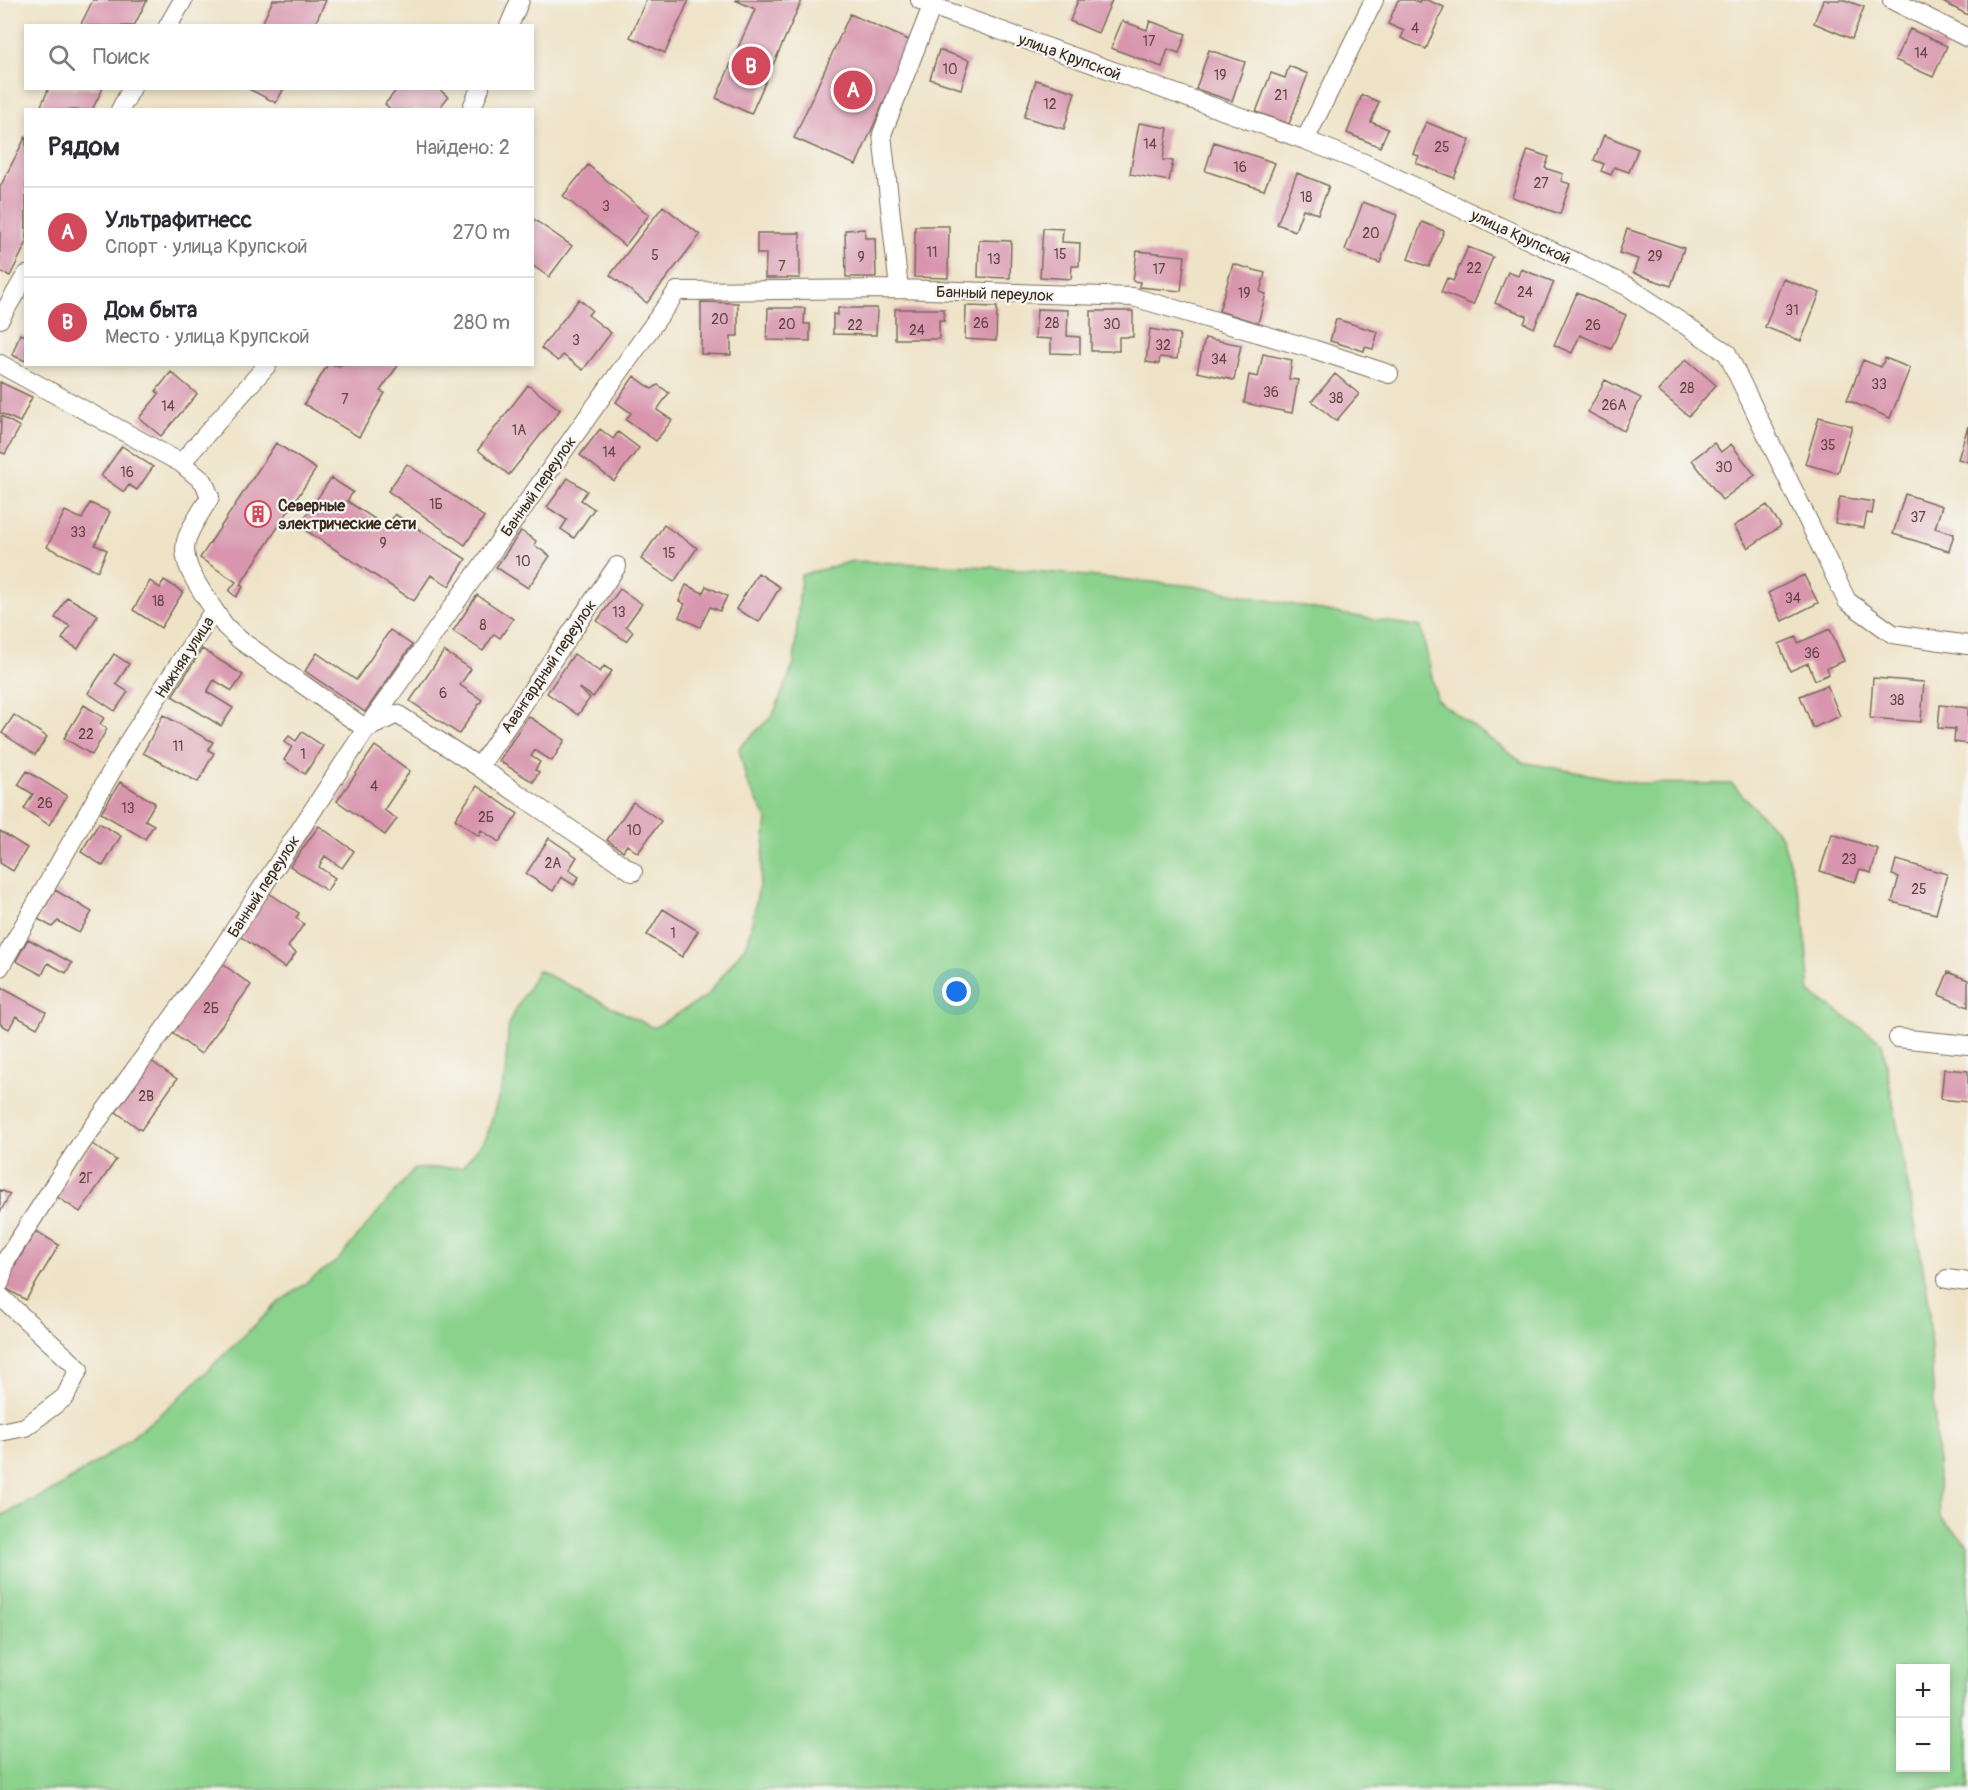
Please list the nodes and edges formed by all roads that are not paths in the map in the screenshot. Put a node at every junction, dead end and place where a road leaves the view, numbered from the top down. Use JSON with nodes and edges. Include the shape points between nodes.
{"nodes":[{"id":1,"x":183,"y":0,"type":"edge"},
{"id":2,"x":520,"y":0,"type":"edge"},
{"id":3,"x":1374,"y":0,"type":"edge"},
{"id":4,"x":1892,"y":0,"type":"edge"},
{"id":5,"x":926,"y":3,"type":"edge"},
{"id":6,"x":169,"y":24,"type":"edge"},
{"id":7,"x":510,"y":24,"type":"edge"},
{"id":8,"x":1968,"y":38,"type":"edge"},
{"id":9,"x":131,"y":90,"type":"edge"},
{"id":10,"x":479,"y":90,"type":"edge"},
{"id":11,"x":121,"y":108,"type":"edge"},
{"id":12,"x":472,"y":108,"type":"edge"},
{"id":13,"x":1305,"y":140,"type":"junction"},
{"id":14,"x":24,"y":277,"type":"edge"},
{"id":15,"x":898,"y":290,"type":"junction"},
{"id":16,"x":0,"y":319,"type":"edge"},
{"id":17,"x":0,"y":364,"type":"edge"},
{"id":18,"x":266,"y":366,"type":"edge"},
{"id":19,"x":1389,"y":374,"type":"dead end"},
{"id":20,"x":181,"y":463,"type":"junction"},
{"id":21,"x":616,"y":566,"type":"dead end"},
{"id":22,"x":214,"y":610,"type":"junction"},
{"id":23,"x":1968,"y":645,"type":"edge"},
{"id":24,"x":366,"y":729,"type":"junction"},
{"id":25,"x":479,"y":767,"type":"junction"},
{"id":26,"x":633,"y":872,"type":"dead end"},
{"id":27,"x":0,"y":967,"type":"edge"},
{"id":28,"x":1898,"y":1038,"type":"dead end"},
{"id":29,"x":1968,"y":1045,"type":"edge"},
{"id":30,"x":1947,"y":1279,"type":"dead end"},
{"id":31,"x":1968,"y":1282,"type":"edge"},
{"id":32,"x":0,"y":1283,"type":"edge"},
{"id":33,"x":0,"y":1296,"type":"edge"},
{"id":34,"x":0,"y":1432,"type":"edge"}],
"edges":[{"from":1,"to":6,"type":"street"},
{"from":2,"to":7,"type":"street"},
{"from":3,"to":13,"type":"street"},
{"from":4,"to":8,"type":"street"},
{"from":5,"to":13,"type":"street","name":"улица Крупской"},
{"from":5,"to":15,"type":"street","via":[[882,134]]},
{"from":9,"to":11,"type":"street"},
{"from":10,"to":12,"type":"street"},
{"from":13,"to":23,"type":"street","name":"улица Крупской","via":[[1364,163],[1627,286],[1727,353],[1846,601],[1893,634]]},
{"from":14,"to":16,"type":"street"},
{"from":15,"to":19,"type":"street","name":"Банный переулок","via":[[1133,297]]},
{"from":15,"to":24,"type":"street","name":"Банный переулок","via":[[677,291]]},
{"from":17,"to":20,"type":"street"},
{"from":18,"to":20,"type":"street"},
{"from":20,"to":22,"type":"street","name":"Нижняя улица","via":[[204,482],[210,497],[186,540],[186,560]]},
{"from":21,"to":25,"type":"street","name":"Авангардный переулок"},
{"from":22,"to":24,"type":"street","via":[[240,640]]},
{"from":22,"to":27,"type":"street","name":"Нижняя улица","via":[[130,739]]},
{"from":24,"to":25,"type":"street","via":[[397,714]]},
{"from":24,"to":32,"type":"street","name":"Банный переулок","via":[[216,958],[80,1145],[6,1260]]},
{"from":25,"to":26,"type":"street"},
{"from":28,"to":29,"type":"street"},
{"from":30,"to":31,"type":"street"},
{"from":33,"to":34,"type":"street","via":[[79,1369],[65,1397],[25,1427]]}]}
